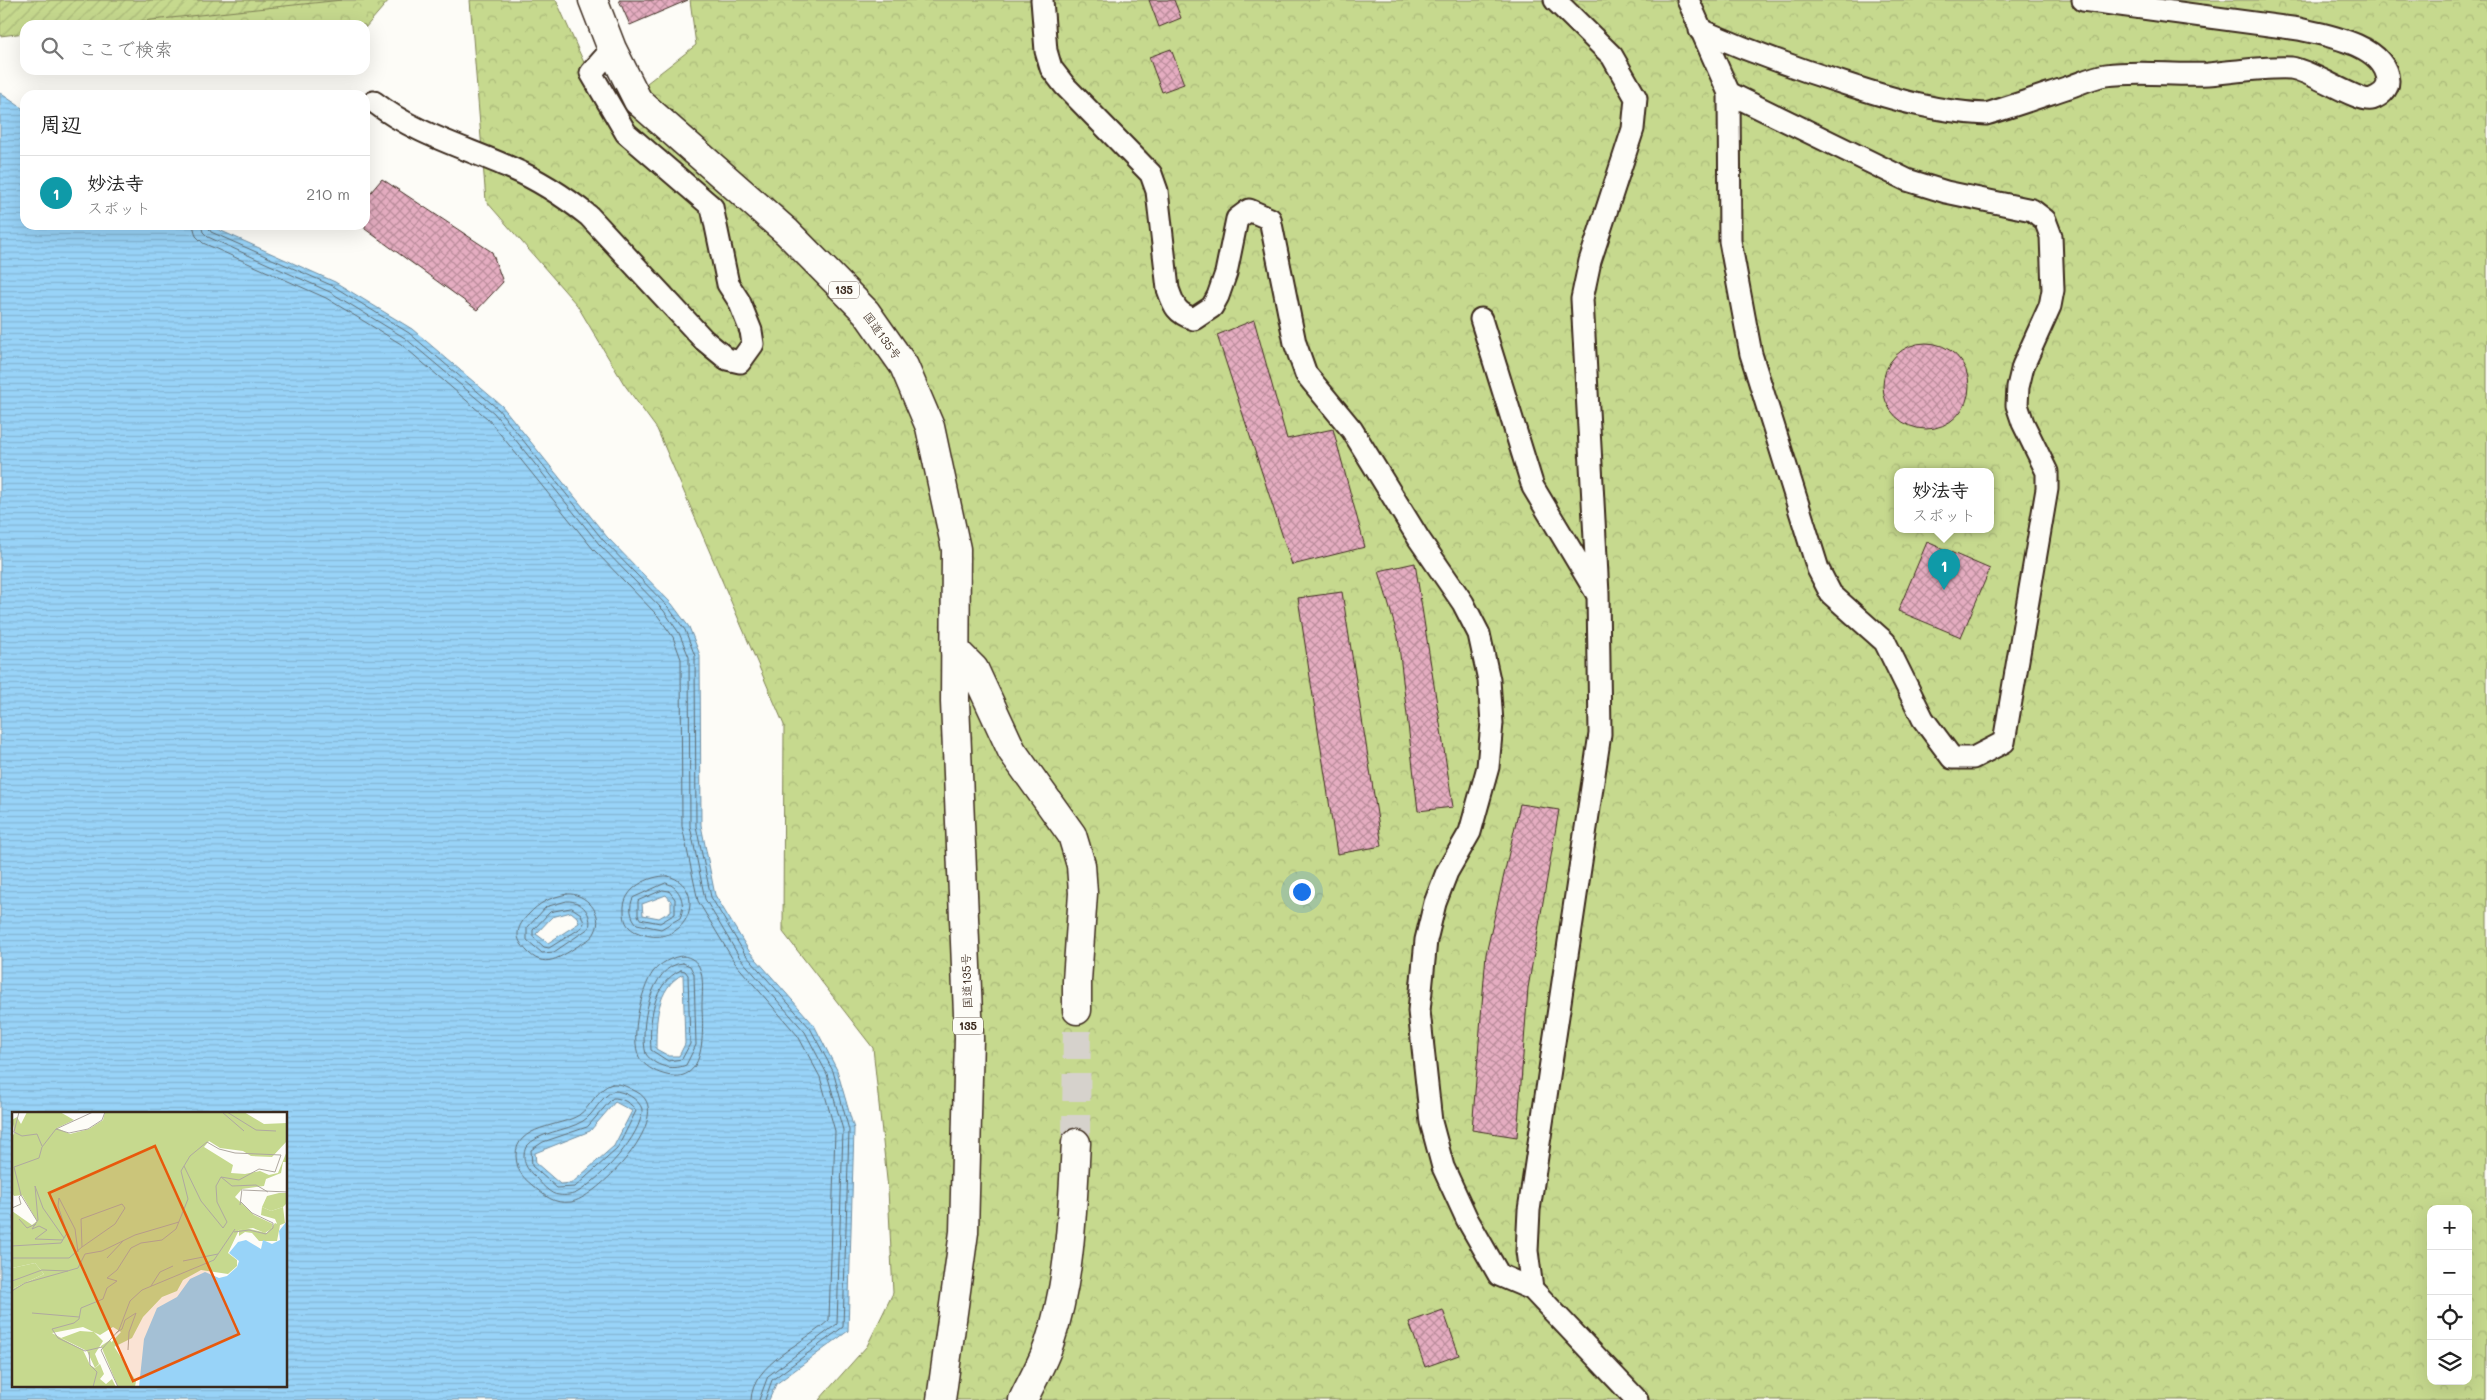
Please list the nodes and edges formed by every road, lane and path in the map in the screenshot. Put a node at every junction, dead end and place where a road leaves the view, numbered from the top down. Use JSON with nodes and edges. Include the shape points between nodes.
{"nodes":[{"id":1,"x":594,"y":0,"type":"edge"},
{"id":2,"x":1042,"y":0,"type":"edge"},
{"id":3,"x":1556,"y":0,"type":"edge"},
{"id":4,"x":1688,"y":0,"type":"edge"},
{"id":5,"x":2084,"y":0,"type":"edge"},
{"id":6,"x":1700,"y":30,"type":"junction"},
{"id":7,"x":612,"y":49,"type":"junction"},
{"id":8,"x":1729,"y":93,"type":"junction"},
{"id":9,"x":374,"y":102,"type":"dead end"},
{"id":10,"x":1481,"y":319,"type":"dead end"},
{"id":11,"x":1598,"y":594,"type":"junction"},
{"id":12,"x":955,"y":650,"type":"junction"},
{"id":13,"x":1077,"y":1010,"type":"tunnel mouth"},
{"id":14,"x":1076,"y":1144,"type":"tunnel mouth"},
{"id":15,"x":1532,"y":1289,"type":"junction"},
{"id":16,"x":941,"y":1400,"type":"edge"},
{"id":17,"x":1023,"y":1400,"type":"edge"},
{"id":18,"x":1637,"y":1400,"type":"edge"}],
"edges":[{"from":1,"to":7,"type":"highway","name":"国道135号","number":"135"},
{"from":2,"to":15,"type":"street","via":[[1046,51],[1051,68],[1151,174],[1157,191],[1168,289],[1182,315],[1194,319],[1212,307],[1226,273],[1237,219],[1249,210],[1270,219],[1295,343],[1306,374],[1352,430],[1463,603],[1478,634],[1489,680],[1492,723],[1488,767],[1470,832],[1447,872],[1435,903],[1426,940],[1418,1011],[1431,1122],[1443,1167],[1467,1219],[1499,1275]]},
{"from":3,"to":11,"type":"street","via":[[1612,56],[1636,98],[1633,128],[1590,261],[1582,299]]},
{"from":4,"to":6,"type":"street"},
{"from":5,"to":6,"type":"street","via":[[2329,35],[2356,45],[2377,58],[2387,70],[2388,84],[2382,95],[2369,100],[2308,72],[2290,68],[2188,75],[2130,72],[2103,76],[1986,114],[1966,113],[1907,103],[1765,58]]},
{"from":6,"to":8,"type":"street"},
{"from":7,"to":9,"type":"street","via":[[591,73],[626,133],[712,207],[728,284],[740,301],[751,331],[753,344],[740,362],[727,359],[704,340],[589,216],[569,200],[513,168],[435,138],[393,117]]},
{"from":7,"to":12,"type":"highway","name":"国道135号","number":"135","via":[[638,101],[788,232],[866,312],[904,366],[930,427],[956,549]]},
{"from":8,"to":8,"type":"street","via":[[1908,180],[1946,192],[2032,210],[2045,220],[2052,236],[2053,290],[2050,306],[2024,366],[2017,405],[2047,472],[2047,489],[2004,742],[1973,758],[1952,758],[1924,719],[1884,642],[1831,594],[1818,569],[1751,354],[1730,241]]},
{"from":10,"to":11,"type":"street","via":[[1533,488]]},
{"from":11,"to":15,"type":"street","via":[[1600,734],[1529,1210],[1527,1251]]},
{"from":12,"to":13,"type":"highway","via":[[974,669],[1012,751],[1072,835],[1081,865],[1083,893]]},
{"from":12,"to":16,"type":"highway","name":"国道135号","number":"135","via":[[968,1058],[964,1232]]},
{"from":14,"to":17,"type":"highway","via":[[1069,1258],[1061,1304],[1048,1346]]},
{"from":15,"to":18,"type":"street"}]}
